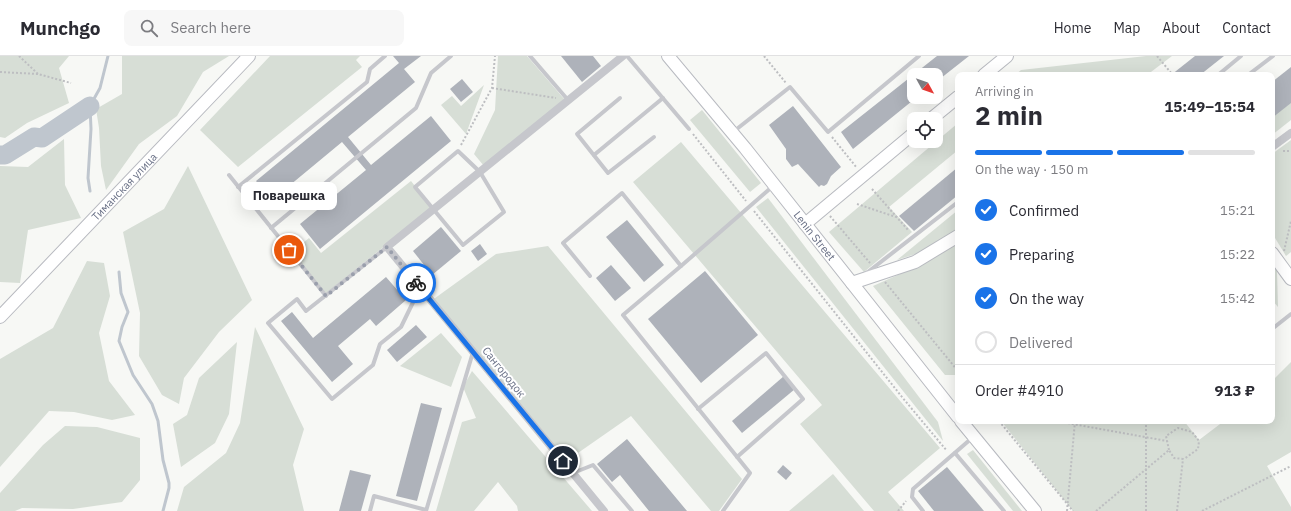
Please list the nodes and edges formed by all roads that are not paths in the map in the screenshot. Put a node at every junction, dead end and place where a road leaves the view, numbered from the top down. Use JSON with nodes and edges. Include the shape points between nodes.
{"nodes":[{"id":1,"x":249,"y":56,"type":"edge"},
{"id":2,"x":385,"y":56,"type":"edge"},
{"id":3,"x":451,"y":56,"type":"edge"},
{"id":4,"x":530,"y":56,"type":"edge"},
{"id":5,"x":622,"y":56,"type":"edge"},
{"id":6,"x":627,"y":56,"type":"edge"},
{"id":7,"x":668,"y":56,"type":"edge"},
{"id":8,"x":919,"y":56,"type":"edge"},
{"id":9,"x":1007,"y":56,"type":"edge"},
{"id":10,"x":1241,"y":56,"type":"edge"},
{"id":11,"x":1273,"y":56,"type":"edge"},
{"id":12,"x":988,"y":72,"type":"edge"},
{"id":13,"x":1222,"y":72,"type":"edge"},
{"id":14,"x":1252,"y":72,"type":"edge"},
{"id":15,"x":620,"y":98,"type":"dead end"},
{"id":16,"x":663,"y":98,"type":"junction"},
{"id":17,"x":955,"y":99,"type":"edge"},
{"id":18,"x":568,"y":100,"type":"junction"},
{"id":19,"x":940,"y":112,"type":"edge"},
{"id":20,"x":689,"y":129,"type":"road end"},
{"id":21,"x":732,"y":132,"type":"junction"},
{"id":22,"x":1291,"y":133,"type":"edge"},
{"id":23,"x":654,"y":137,"type":"dead end"},
{"id":24,"x":907,"y":139,"type":"edge"},
{"id":25,"x":1275,"y":145,"type":"edge"},
{"id":26,"x":594,"y":155,"type":"junction"},
{"id":27,"x":480,"y":172,"type":"junction"},
{"id":28,"x":229,"y":175,"type":"dead end"},
{"id":29,"x":774,"y":185,"type":"junction"},
{"id":30,"x":238,"y":187,"type":"junction"},
{"id":31,"x":955,"y":204,"type":"edge"},
{"id":32,"x":434,"y":209,"type":"junction"},
{"id":33,"x":805,"y":224,"type":"junction"},
{"id":34,"x":271,"y":228,"type":"junction"},
{"id":35,"x":955,"y":238,"type":"edge"},
{"id":36,"x":387,"y":247,"type":"junction"},
{"id":37,"x":1275,"y":257,"type":"edge"},
{"id":38,"x":681,"y":266,"type":"junction"},
{"id":39,"x":876,"y":271,"type":"junction"},
{"id":40,"x":590,"y":276,"type":"dead end"},
{"id":41,"x":1291,"y":279,"type":"edge"},
{"id":42,"x":852,"y":283,"type":"junction"},
{"id":43,"x":420,"y":287,"type":"junction"},
{"id":44,"x":326,"y":296,"type":"junction"},
{"id":45,"x":1291,"y":314,"type":"edge"},
{"id":46,"x":0,"y":317,"type":"edge"},
{"id":47,"x":1275,"y":327,"type":"edge"},
{"id":48,"x":473,"y":351,"type":"junction"},
{"id":49,"x":698,"y":409,"type":"junction"},
{"id":50,"x":955,"y":411,"type":"edge"},
{"id":51,"x":963,"y":424,"type":"edge"},
{"id":52,"x":974,"y":437,"type":"junction"},
{"id":53,"x":953,"y":455,"type":"junction"},
{"id":54,"x":737,"y":457,"type":"junction"},
{"id":55,"x":573,"y":474,"type":"junction"},
{"id":56,"x":426,"y":510,"type":"edge"},
{"id":57,"x":370,"y":511,"type":"edge"},
{"id":58,"x":604,"y":511,"type":"edge"},
{"id":59,"x":632,"y":511,"type":"edge"},
{"id":60,"x":723,"y":511,"type":"edge"},
{"id":61,"x":923,"y":511,"type":"edge"},
{"id":62,"x":1004,"y":511,"type":"edge"},
{"id":63,"x":1035,"y":511,"type":"edge"}],
"edges":[{"from":1,"to":46,"type":"street","name":"Тиманская улица"},
{"from":2,"to":30,"type":"lane","via":[[370,68],[367,82]]},
{"from":3,"to":34,"type":"lane","via":[[431,73],[416,108]]},
{"from":4,"to":18,"type":"lane"},
{"from":5,"to":18,"type":"street"},
{"from":6,"to":16,"type":"lane"},
{"from":7,"to":21,"type":"street","name":"Lenin Street"},
{"from":8,"to":21,"type":"lane","via":[[828,132],[790,87]]},
{"from":9,"to":12,"type":"street"},
{"from":10,"to":13,"type":"lane"},
{"from":11,"to":14,"type":"lane"},
{"from":15,"to":26,"type":"lane","via":[[577,134]]},
{"from":16,"to":20,"type":"lane"},
{"from":16,"to":26,"type":"lane"},
{"from":17,"to":19,"type":"street"},
{"from":18,"to":27,"type":"street"},
{"from":21,"to":29,"type":"street","name":"Lenin Street"},
{"from":22,"to":25,"type":"street"},
{"from":23,"to":26,"type":"lane","via":[[608,173]]},
{"from":24,"to":33,"type":"street"},
{"from":27,"to":32,"type":"street"},
{"from":27,"to":32,"type":"lane","via":[[458,150],[415,186]]},
{"from":27,"to":32,"type":"lane","via":[[504,212],[487,226],[463,245]]},
{"from":28,"to":30,"type":"lane"},
{"from":29,"to":33,"type":"street","name":"Lenin Street"},
{"from":29,"to":38,"type":"lane"},
{"from":30,"to":34,"type":"lane"},
{"from":31,"to":39,"type":"lane","via":[[914,236]]},
{"from":32,"to":36,"type":"street"},
{"from":33,"to":42,"type":"street","name":"Lenin Street"},
{"from":34,"to":44,"type":"lane"},
{"from":35,"to":39,"type":"street","via":[[915,262]]},
{"from":36,"to":43,"type":"street","name":"Сангородок"},
{"from":36,"to":44,"type":"lane"},
{"from":37,"to":41,"type":"street"},
{"from":38,"to":40,"type":"lane","via":[[622,193],[563,243]]},
{"from":38,"to":49,"type":"lane","via":[[623,315]]},
{"from":39,"to":42,"type":"street"},
{"from":42,"to":50,"type":"street","name":"Lenin Street"},
{"from":43,"to":44,"type":"lane","via":[[401,327],[380,344],[373,365],[332,399],[268,323],[296,299],[306,311]]},
{"from":43,"to":48,"type":"street","name":"Сангородок"},
{"from":45,"to":47,"type":"lane"},
{"from":48,"to":55,"type":"street","name":"Сангородок"},
{"from":48,"to":56,"type":"lane"},
{"from":49,"to":54,"type":"lane"},
{"from":49,"to":54,"type":"lane","via":[[766,353],[803,398]]},
{"from":51,"to":52,"type":"street"},
{"from":52,"to":53,"type":"lane"},
{"from":52,"to":63,"type":"street"},
{"from":53,"to":61,"type":"lane","via":[[913,489],[914,500]]},
{"from":53,"to":62,"type":"lane"},
{"from":54,"to":60,"type":"lane","via":[[750,473]]},
{"from":55,"to":58,"type":"street","name":"Сангородок"},
{"from":55,"to":59,"type":"lane","via":[[593,465]]},
{"from":56,"to":57,"type":"lane","via":[[374,496]]}]}
